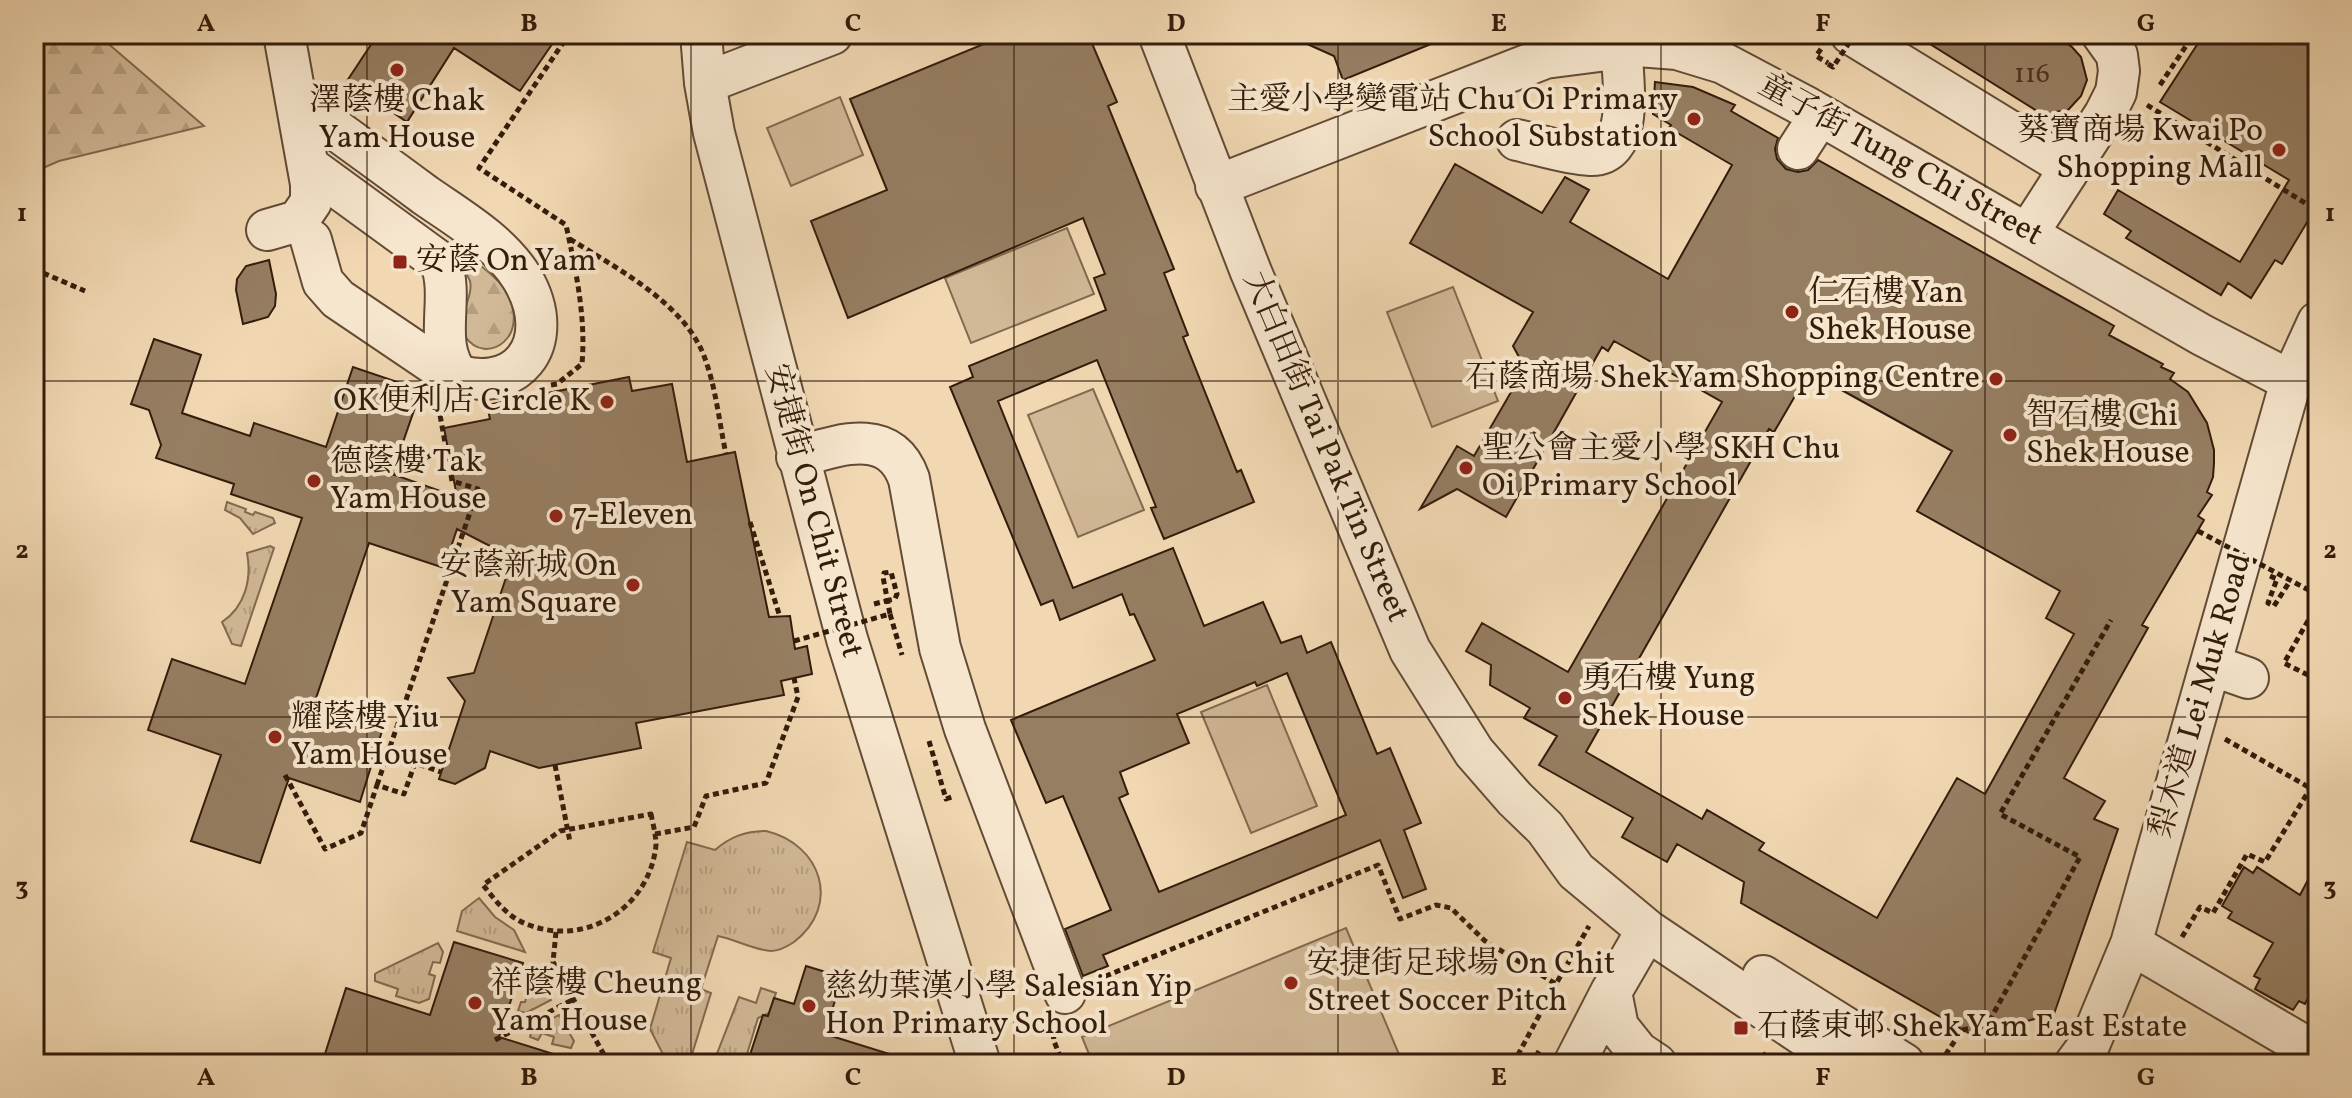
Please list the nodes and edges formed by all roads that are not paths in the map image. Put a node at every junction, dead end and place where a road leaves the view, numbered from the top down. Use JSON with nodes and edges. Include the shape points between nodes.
{"nodes":[{"id":1,"x":284,"y":34,"type":"edge"},
{"id":2,"x":701,"y":34,"type":"edge"},
{"id":3,"x":832,"y":34,"type":"edge"},
{"id":4,"x":1159,"y":34,"type":"edge"},
{"id":5,"x":2102,"y":34,"type":"edge"},
{"id":6,"x":1848,"y":46,"type":"edge"},
{"id":7,"x":1621,"y":48,"type":"junction"},
{"id":8,"x":705,"y":83,"type":"junction"},
{"id":9,"x":1825,"y":97,"type":"junction"},
{"id":10,"x":296,"y":101,"type":"junction"},
{"id":11,"x":1517,"y":140,"type":"dead end"},
{"id":12,"x":1798,"y":149,"type":"dead end"},
{"id":13,"x":2070,"y":168,"type":"junction"},
{"id":14,"x":1216,"y":186,"type":"junction"},
{"id":15,"x":299,"y":212,"type":"junction"},
{"id":16,"x":2028,"y":233,"type":"junction"},
{"id":17,"x":2318,"y":322,"type":"edge"},
{"id":18,"x":450,"y":352,"type":"junction"},
{"id":19,"x":2291,"y":381,"type":"junction"},
{"id":20,"x":797,"y":457,"type":"junction"},
{"id":21,"x":2211,"y":665,"type":"junction"},
{"id":22,"x":2248,"y":678,"type":"dead end"},
{"id":23,"x":1545,"y":828,"type":"junction"},
{"id":24,"x":1647,"y":930,"type":"junction"},
{"id":25,"x":2131,"y":944,"type":"junction"},
{"id":26,"x":1611,"y":992,"type":"junction"},
{"id":27,"x":1065,"y":993,"type":"road end"},
{"id":28,"x":2318,"y":1054,"type":"edge"},
{"id":29,"x":2086,"y":1058,"type":"edge"},
{"id":30,"x":980,"y":1064,"type":"edge"},
{"id":31,"x":1574,"y":1064,"type":"edge"},
{"id":32,"x":1656,"y":1064,"type":"edge"},
{"id":33,"x":1846,"y":1064,"type":"edge"},
{"id":34,"x":1904,"y":1064,"type":"edge"}],
"edges":[{"from":1,"to":10,"type":"street"},
{"from":2,"to":8,"type":"street","name":"安捷街 On Chit Street"},
{"from":3,"to":8,"type":"street"},
{"from":4,"to":14,"type":"street","name":"大白田街 Tai Pak Tin Street"},
{"from":5,"to":13,"type":"street","via":[[2117,55],[2116,92]]},
{"from":6,"to":13,"type":"street"},
{"from":7,"to":9,"type":"street","name":"童子街 Tung Chi Street","via":[[1677,49]]},
{"from":7,"to":11,"type":"street","via":[[1625,103],[1618,140],[1608,151],[1593,155]]},
{"from":7,"to":14,"type":"street","name":"童子街 Tung Chi Street","via":[[1545,58]]},
{"from":8,"to":20,"type":"street","name":"安捷街 On Chit Street"},
{"from":9,"to":12,"type":"street"},
{"from":9,"to":16,"type":"street","name":"童子街 Tung Chi Street"},
{"from":10,"to":15,"type":"street"},
{"from":10,"to":18,"type":"street","via":[[478,233],[521,277],[535,311],[536,329],[516,371],[502,378],[472,380]]},
{"from":13,"to":16,"type":"street"},
{"from":14,"to":23,"type":"street","name":"大白田街 Tai Pak Tin Street","via":[[1410,650],[1474,752]]},
{"from":15,"to":18,"type":"street","via":[[425,280],[434,291]]},
{"from":15,"to":18,"type":"street","via":[[323,282],[338,299],[431,363]]},
{"from":16,"to":19,"type":"street","name":"童子街 Tung Chi Street"},
{"from":17,"to":19,"type":"street","name":"梨木道 Lei Muk Road"},
{"from":19,"to":21,"type":"street","name":"梨木道 Lei Muk Road"},
{"from":20,"to":27,"type":"street","via":[[868,444],[895,453],[904,463],[940,648],[960,715]]},
{"from":20,"to":30,"type":"street","name":"安捷街 On Chit Street","via":[[861,689]]},
{"from":21,"to":22,"type":"street"},
{"from":21,"to":25,"type":"street","name":"梨木道 Lei Muk Road"},
{"from":23,"to":24,"type":"street","name":"大白田街 Tai Pak Tin Street","via":[[1576,871]]},
{"from":23,"to":34,"type":"street","name":"大白田街 Tai Pak Tin Street","via":[[1661,913]]},
{"from":24,"to":26,"type":"street"},
{"from":24,"to":33,"type":"street","name":"大白田街 Tai Pak Tin Street"},
{"from":25,"to":28,"type":"street"},
{"from":25,"to":29,"type":"street","name":"梨木道 Lei Muk Road"},
{"from":26,"to":31,"type":"street"},
{"from":26,"to":32,"type":"street","via":[[1618,1027]]}]}
